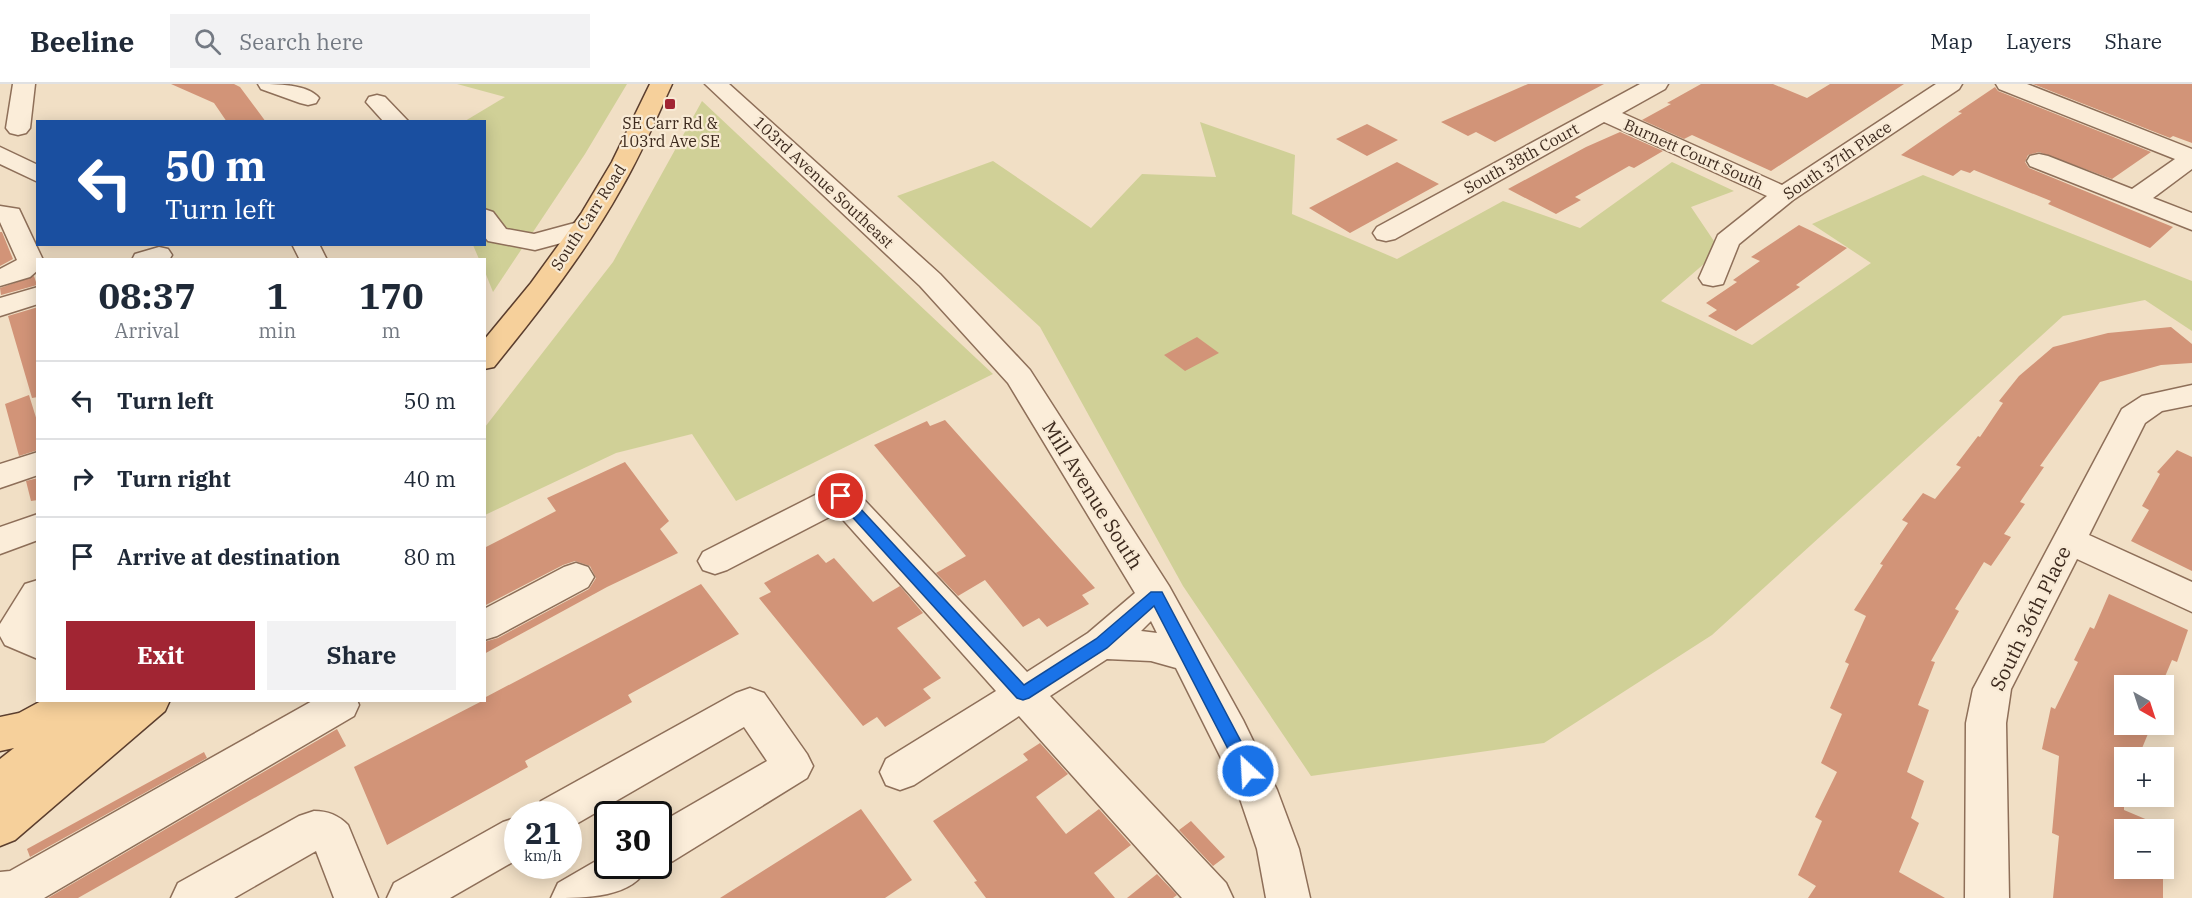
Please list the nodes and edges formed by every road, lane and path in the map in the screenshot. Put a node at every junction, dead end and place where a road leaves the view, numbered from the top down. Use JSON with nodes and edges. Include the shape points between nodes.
{"nodes":[{"id":1,"x":24,"y":84,"type":"edge"},
{"id":2,"x":269,"y":84,"type":"edge"},
{"id":3,"x":661,"y":84,"type":"edge"},
{"id":4,"x":716,"y":84,"type":"edge"},
{"id":5,"x":1657,"y":84,"type":"edge"},
{"id":6,"x":1951,"y":84,"type":"edge"},
{"id":7,"x":2007,"y":84,"type":"edge"},
{"id":8,"x":308,"y":98,"type":"dead end"},
{"id":9,"x":377,"y":102,"type":"dead end"},
{"id":10,"x":1604,"y":113,"type":"junction"},
{"id":11,"x":396,"y":120,"type":"edge"},
{"id":12,"x":18,"y":129,"type":"edge"},
{"id":13,"x":0,"y":154,"type":"edge"},
{"id":14,"x":2192,"y":158,"type":"edge"},
{"id":15,"x":2038,"y":161,"type":"dead end"},
{"id":16,"x":36,"y":174,"type":"edge"},
{"id":17,"x":1784,"y":195,"type":"junction"},
{"id":18,"x":2135,"y":199,"type":"junction"},
{"id":19,"x":0,"y":214,"type":"edge"},
{"id":20,"x":486,"y":220,"type":"edge"},
{"id":21,"x":2192,"y":222,"type":"edge"},
{"id":22,"x":582,"y":229,"type":"junction"},
{"id":23,"x":1386,"y":233,"type":"dead end"},
{"id":24,"x":0,"y":278,"type":"edge"},
{"id":25,"x":1713,"y":278,"type":"dead end"},
{"id":26,"x":930,"y":280,"type":"joint"},
{"id":27,"x":36,"y":296,"type":"edge"},
{"id":28,"x":0,"y":307,"type":"edge"},
{"id":29,"x":486,"y":358,"type":"edge"},
{"id":30,"x":2192,"y":395,"type":"edge"},
{"id":31,"x":36,"y":464,"type":"edge"},
{"id":32,"x":1,"y":473,"type":"edge"},
{"id":33,"x":36,"y":527,"type":"edge"},
{"id":34,"x":2068,"y":540,"type":"junction"},
{"id":35,"x":0,"y":541,"type":"edge"},
{"id":36,"x":715,"y":561,"type":"dead end"},
{"id":37,"x":576,"y":577,"type":"dead end"},
{"id":38,"x":36,"y":596,"type":"edge"},
{"id":39,"x":1156,"y":596,"type":"junction"},
{"id":40,"x":2192,"y":598,"type":"edge"},
{"id":41,"x":486,"y":625,"type":"edge"},
{"id":42,"x":36,"y":643,"type":"edge"},
{"id":43,"x":1101,"y":644,"type":"junction"},
{"id":44,"x":1189,"y":657,"type":"junction"},
{"id":45,"x":1023,"y":694,"type":"junction"},
{"id":46,"x":71,"y":702,"type":"edge"},
{"id":47,"x":101,"y":702,"type":"edge"},
{"id":48,"x":149,"y":702,"type":"edge"},
{"id":49,"x":342,"y":702,"type":"edge"},
{"id":50,"x":0,"y":734,"type":"edge"},
{"id":51,"x":900,"y":772,"type":"dead end"},
{"id":52,"x":0,"y":783,"type":"edge"},
{"id":53,"x":579,"y":801,"type":"edge"},
{"id":54,"x":0,"y":826,"type":"edge"},
{"id":55,"x":672,"y":839,"type":"edge"},
{"id":56,"x":504,"y":844,"type":"edge"},
{"id":57,"x":605,"y":879,"type":"edge"},
{"id":58,"x":0,"y":893,"type":"edge"},
{"id":59,"x":193,"y":898,"type":"edge"},
{"id":60,"x":356,"y":898,"type":"edge"},
{"id":61,"x":409,"y":898,"type":"edge"},
{"id":62,"x":573,"y":898,"type":"edge"},
{"id":63,"x":1211,"y":898,"type":"edge"},
{"id":64,"x":1288,"y":898,"type":"edge"},
{"id":65,"x":1987,"y":898,"type":"edge"}],
"edges":[{"from":1,"to":12,"type":"street"},
{"from":2,"to":8,"type":"street"},
{"from":3,"to":22,"type":"main road","name":"South Carr Road","via":[[624,163]]},
{"from":4,"to":26,"type":"street","name":"103rd Avenue Southeast"},
{"from":5,"to":10,"type":"street","name":"South 38th Court"},
{"from":6,"to":17,"type":"street","name":"South 37th Place"},
{"from":7,"to":14,"type":"street"},
{"from":9,"to":11,"type":"street"},
{"from":10,"to":17,"type":"street","name":"Burnett Court South"},
{"from":10,"to":23,"type":"street","name":"South 38th Court"},
{"from":13,"to":16,"type":"street"},
{"from":14,"to":18,"type":"street"},
{"from":15,"to":18,"type":"street"},
{"from":17,"to":25,"type":"street","name":"South 37th Place","via":[[1726,241]]},
{"from":18,"to":21,"type":"street"},
{"from":19,"to":24,"type":"street","via":[[10,214],[31,262]]},
{"from":20,"to":22,"type":"street","via":[[497,235],[535,242]]},
{"from":22,"to":29,"type":"main road","name":"South Carr Road","via":[[546,284]]},
{"from":26,"to":39,"type":"street","name":"Mill Avenue South","via":[[1019,377]]},
{"from":27,"to":28,"type":"street"},
{"from":30,"to":34,"type":"street","name":"South 36th Place","via":[[2153,403],[2133,416]]},
{"from":31,"to":32,"type":"street"},
{"from":33,"to":35,"type":"street"},
{"from":34,"to":40,"type":"street"},
{"from":34,"to":65,"type":"street","name":"South 36th Place","via":[[1992,689],[1986,723]]},
{"from":36,"to":45,"type":"street","via":[[841,496]]},
{"from":37,"to":41,"type":"street"},
{"from":38,"to":42,"type":"street","via":[[17,626],[18,636]]},
{"from":39,"to":43,"type":"street"},
{"from":39,"to":44,"type":"street","name":"Mill Avenue South"},
{"from":43,"to":44,"type":"street","via":[[1151,646]]},
{"from":43,"to":45,"type":"street"},
{"from":44,"to":64,"type":"street","name":"Mill Avenue South","via":[[1257,790],[1278,849]]},
{"from":45,"to":51,"type":"street"},
{"from":45,"to":63,"type":"street"},
{"from":46,"to":50,"type":"main road","via":[[52,717],[17,732]]},
{"from":47,"to":52,"type":"main road"},
{"from":48,"to":54,"type":"main road"},
{"from":49,"to":58,"type":"street","via":[[16,891]]},
{"from":53,"to":55,"type":"street","via":[[750,704],[793,766]]},
{"from":56,"to":61,"type":"street"},
{"from":57,"to":62,"type":"street"},
{"from":59,"to":60,"type":"street","via":[[314,830],[324,830],[333,839]]}]}
